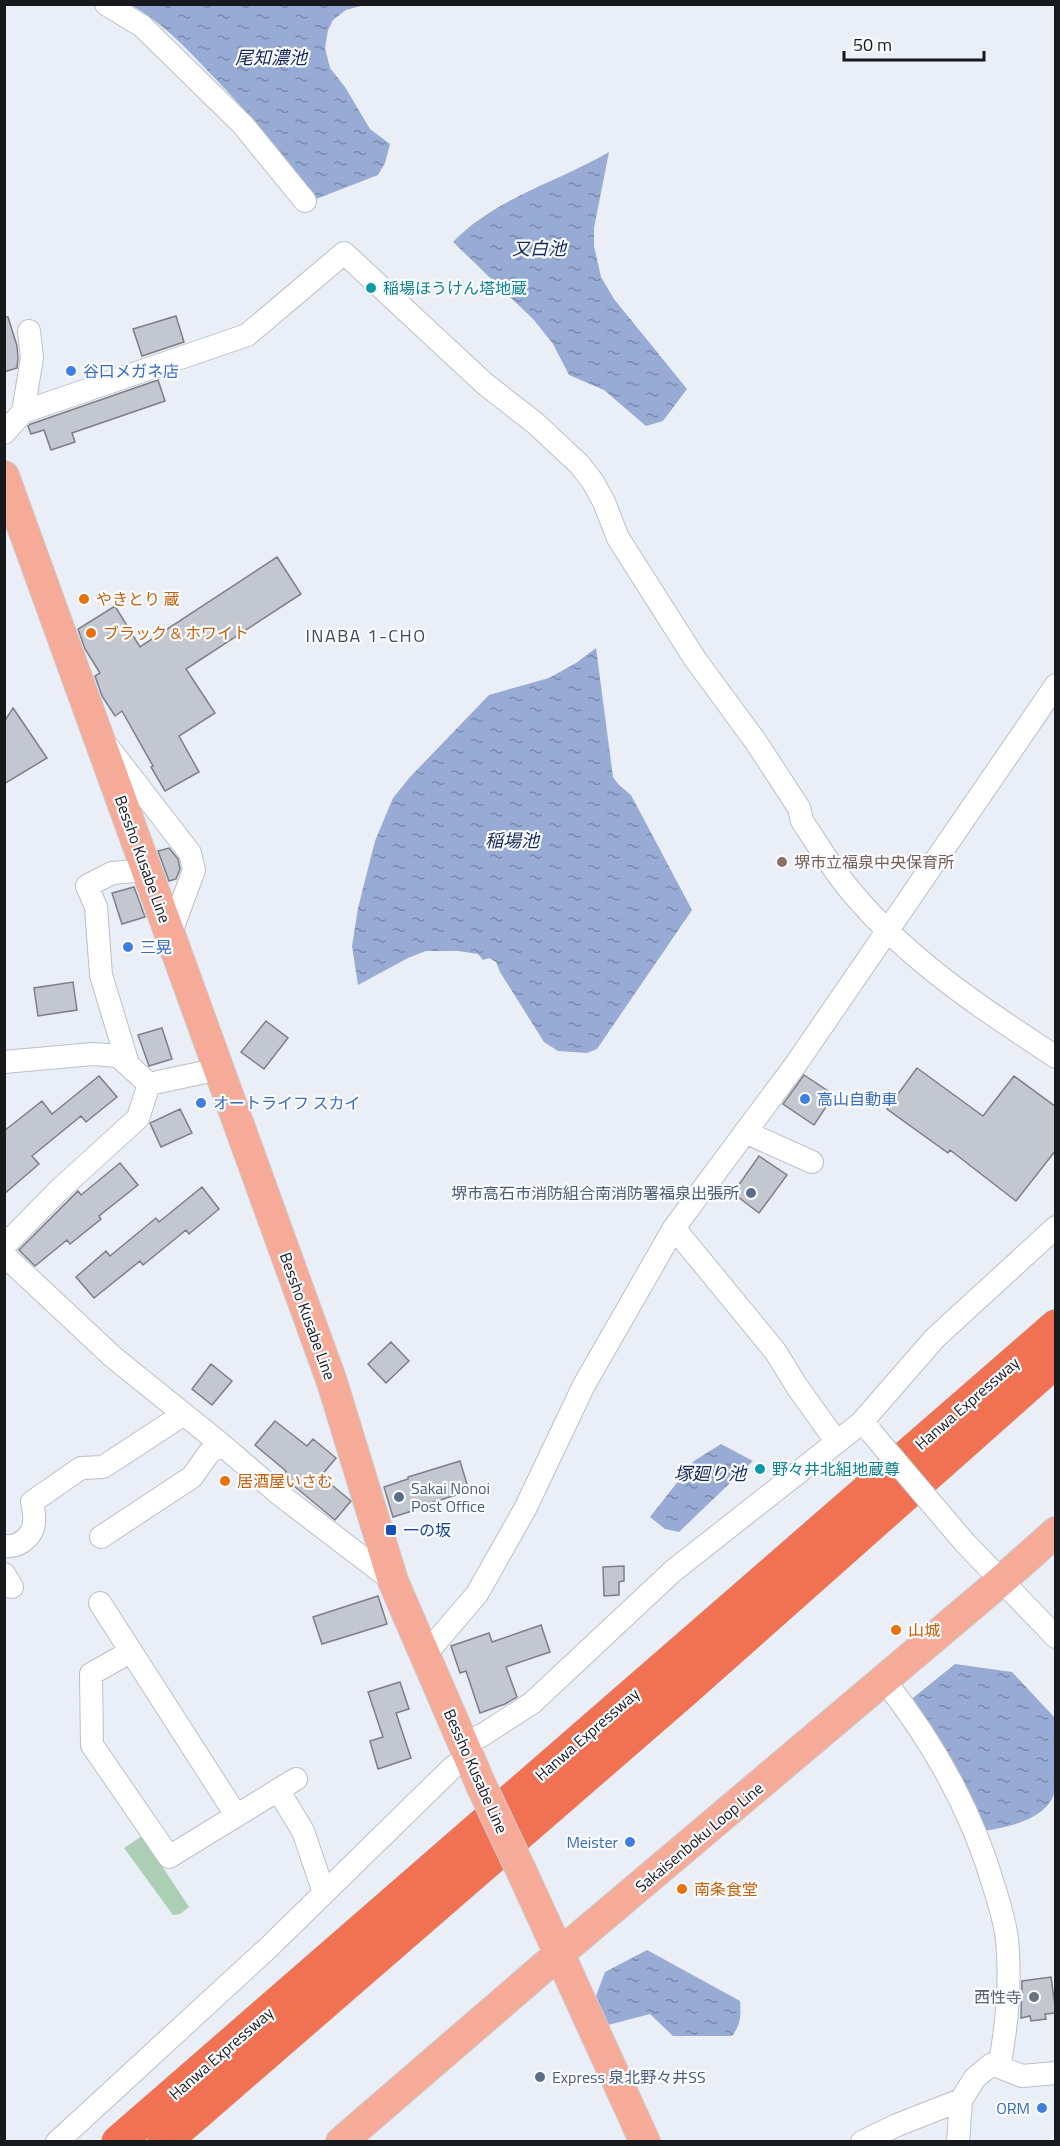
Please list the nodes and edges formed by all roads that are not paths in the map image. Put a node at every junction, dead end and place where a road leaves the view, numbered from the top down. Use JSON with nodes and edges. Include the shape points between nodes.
{"nodes":[{"id":1,"x":106,"y":4,"type":"edge"},
{"id":2,"x":305,"y":201,"type":"dead end"},
{"id":3,"x":29,"y":331,"type":"dead end"},
{"id":4,"x":23,"y":412,"type":"junction"},
{"id":5,"x":4,"y":433,"type":"edge"},
{"id":6,"x":4,"y":476,"type":"edge"},
{"id":7,"x":1056,"y":685,"type":"edge"},
{"id":8,"x":97,"y":733,"type":"junction"},
{"id":9,"x":147,"y":870,"type":"junction"},
{"id":10,"x":887,"y":930,"type":"junction"},
{"id":11,"x":170,"y":935,"type":"junction"},
{"id":12,"x":1056,"y":1058,"type":"edge"},
{"id":13,"x":4,"y":1062,"type":"edge"},
{"id":14,"x":128,"y":1064,"type":"junction"},
{"id":15,"x":219,"y":1069,"type":"junction"},
{"id":16,"x":149,"y":1084,"type":"junction"},
{"id":17,"x":745,"y":1132,"type":"junction"},
{"id":18,"x":813,"y":1162,"type":"dead end"},
{"id":19,"x":1056,"y":1227,"type":"edge"},
{"id":20,"x":674,"y":1228,"type":"junction"},
{"id":21,"x":7,"y":1260,"type":"edge"},
{"id":22,"x":1056,"y":1326,"type":"edge"},
{"id":23,"x":1056,"y":1361,"type":"edge"},
{"id":24,"x":184,"y":1414,"type":"junction"},
{"id":25,"x":866,"y":1428,"type":"junction"},
{"id":26,"x":836,"y":1441,"type":"junction"},
{"id":27,"x":221,"y":1444,"type":"junction"},
{"id":28,"x":1056,"y":1532,"type":"edge"},
{"id":29,"x":101,"y":1537,"type":"dead end"},
{"id":30,"x":4,"y":1546,"type":"edge"},
{"id":31,"x":1002,"y":1580,"type":"junction"},
{"id":32,"x":393,"y":1581,"type":"junction"},
{"id":33,"x":100,"y":1603,"type":"dead end"},
{"id":34,"x":1056,"y":1638,"type":"edge"},
{"id":35,"x":130,"y":1652,"type":"junction"},
{"id":36,"x":424,"y":1656,"type":"junction"},
{"id":37,"x":884,"y":1680,"type":"junction"},
{"id":38,"x":466,"y":1751,"type":"junction"},
{"id":39,"x":236,"y":1815,"type":"junction"},
{"id":40,"x":324,"y":1893,"type":"junction"},
{"id":41,"x":559,"y":1954,"type":"junction"},
{"id":42,"x":999,"y":2067,"type":"junction"},
{"id":43,"x":1056,"y":2073,"type":"edge"},
{"id":44,"x":961,"y":2100,"type":"junction"},
{"id":45,"x":57,"y":2142,"type":"edge"},
{"id":46,"x":118,"y":2142,"type":"edge"},
{"id":47,"x":164,"y":2142,"type":"edge"},
{"id":48,"x":341,"y":2142,"type":"edge"},
{"id":49,"x":645,"y":2142,"type":"edge"},
{"id":50,"x":862,"y":2142,"type":"edge"},
{"id":51,"x":958,"y":2142,"type":"edge"}],
"edges":[{"from":1,"to":2,"type":"street","via":[[142,27],[243,125]]},
{"from":3,"to":4,"type":"street","via":[[32,358]]},
{"from":4,"to":5,"type":"street"},
{"from":4,"to":10,"type":"street","via":[[247,335],[344,253],[586,473],[604,502],[618,538],[695,659],[756,742],[799,808],[802,821],[853,895]]},
{"from":6,"to":8,"type":"main road","name":"Bessho Kusabe Line"},
{"from":7,"to":10,"type":"street"},
{"from":8,"to":9,"type":"main road","name":"Bessho Kusabe Line"},
{"from":8,"to":11,"type":"street","via":[[190,853],[194,870]]},
{"from":9,"to":11,"type":"main road","name":"Bessho Kusabe Line"},
{"from":9,"to":14,"type":"street","via":[[112,873],[87,886],[96,907],[101,975]]},
{"from":10,"to":12,"type":"street","via":[[967,999]]},
{"from":10,"to":17,"type":"street"},
{"from":11,"to":15,"type":"main road","name":"Bessho Kusabe Line"},
{"from":13,"to":14,"type":"street","via":[[93,1054],[118,1056]]},
{"from":14,"to":16,"type":"street"},
{"from":15,"to":16,"type":"street"},
{"from":15,"to":32,"type":"main road","name":"Bessho Kusabe Line","via":[[332,1382]]},
{"from":16,"to":21,"type":"street","via":[[138,1119],[59,1190]]},
{"from":17,"to":18,"type":"street"},
{"from":17,"to":20,"type":"street"},
{"from":19,"to":25,"type":"street","via":[[935,1338]]},
{"from":20,"to":26,"type":"street","via":[[775,1351]]},
{"from":20,"to":36,"type":"street","via":[[584,1385],[525,1509],[477,1594]]},
{"from":21,"to":24,"type":"street","via":[[113,1357]]},
{"from":22,"to":46,"type":"highway","name":"Hanwa Expressway"},
{"from":23,"to":47,"type":"highway","name":"Hanwa Expressway","via":[[683,1692]]},
{"from":24,"to":27,"type":"street"},
{"from":24,"to":30,"type":"street","via":[[103,1467],[81,1468],[32,1502],[31,1533],[20,1543]]},
{"from":25,"to":26,"type":"street"},
{"from":25,"to":31,"type":"street","bridge":true},
{"from":26,"to":38,"type":"street","via":[[673,1571],[532,1703],[484,1734]]},
{"from":27,"to":29,"type":"street","via":[[209,1453],[192,1477]]},
{"from":27,"to":32,"type":"street"},
{"from":28,"to":31,"type":"main road","name":"Sakaisenboku Loop Line"},
{"from":31,"to":34,"type":"street"},
{"from":31,"to":37,"type":"main road","name":"Sakaisenboku Loop Line"},
{"from":32,"to":36,"type":"main road","name":"Bessho Kusabe Line"},
{"from":33,"to":35,"type":"street"},
{"from":35,"to":39,"type":"street"},
{"from":35,"to":39,"type":"street","via":[[91,1674],[92,1745],[169,1857]]},
{"from":36,"to":38,"type":"main road","name":"Bessho Kusabe Line"},
{"from":37,"to":41,"type":"main road","name":"Sakaisenboku Loop Line"},
{"from":37,"to":42,"type":"street","via":[[934,1750],[968,1815],[988,1865],[1007,1938],[1004,2042]]},
{"from":38,"to":40,"type":"street"},
{"from":38,"to":41,"type":"main road","name":"Bessho Kusabe Line","bridge":true},
{"from":39,"to":40,"type":"street","via":[[287,1784]]},
{"from":40,"to":45,"type":"street"},
{"from":41,"to":48,"type":"main road","name":"Sakaisenboku Loop Line"},
{"from":41,"to":49,"type":"main road","name":"Bessho Kusabe Line"},
{"from":42,"to":43,"type":"street","via":[[1022,2076]]},
{"from":42,"to":44,"type":"street","via":[[992,2064],[975,2078]]},
{"from":44,"to":50,"type":"street"},
{"from":44,"to":51,"type":"street"}]}
